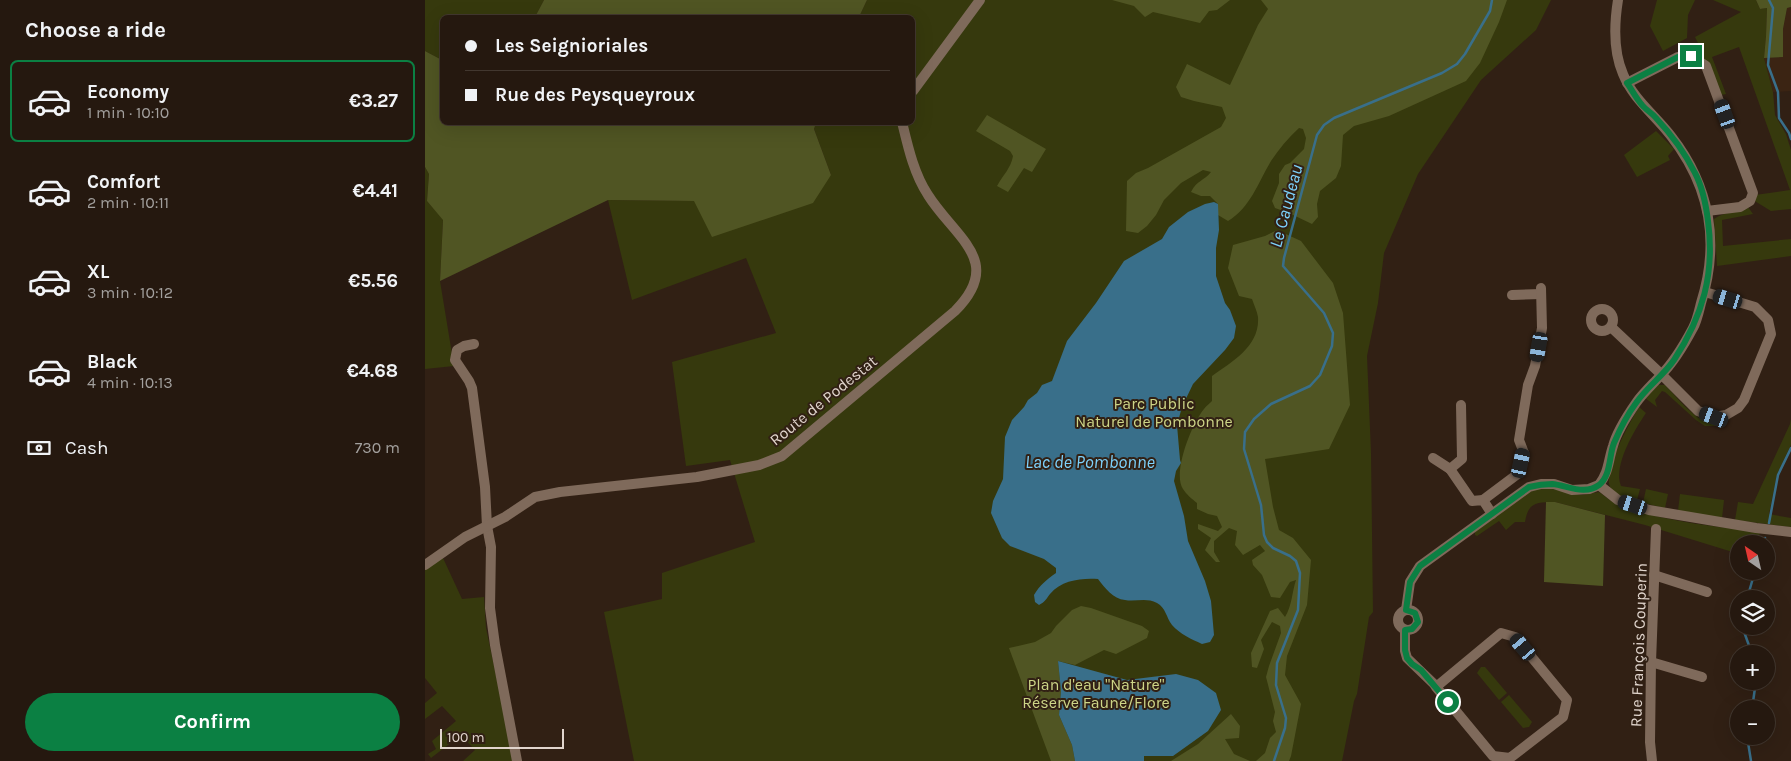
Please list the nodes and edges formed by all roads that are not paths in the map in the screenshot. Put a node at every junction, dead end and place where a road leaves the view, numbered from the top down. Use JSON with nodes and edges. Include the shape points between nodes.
{"nodes":[{"id":1,"x":980,"y":0,"type":"edge"},
{"id":2,"x":1619,"y":0,"type":"edge"},
{"id":3,"x":1627,"y":83,"type":"junction"},
{"id":4,"x":915,"y":88,"type":"edge"},
{"id":5,"x":903,"y":125,"type":"edge"},
{"id":6,"x":1707,"y":211,"type":"junction"},
{"id":7,"x":1705,"y":292,"type":"junction"},
{"id":8,"x":1512,"y":295,"type":"dead end"},
{"id":9,"x":1611,"y":327,"type":"dead end"},
{"id":10,"x":474,"y":344,"type":"dead end"},
{"id":11,"x":1662,"y":375,"type":"junction"},
{"id":12,"x":1461,"y":405,"type":"dead end"},
{"id":13,"x":1433,"y":458,"type":"dead end"},
{"id":14,"x":1450,"y":469,"type":"junction"},
{"id":15,"x":1599,"y":485,"type":"junction"},
{"id":16,"x":1483,"y":500,"type":"junction"},
{"id":17,"x":1492,"y":514,"type":"junction"},
{"id":18,"x":487,"y":526,"type":"junction"},
{"id":19,"x":1656,"y":529,"type":"dead end"},
{"id":20,"x":1791,"y":532,"type":"edge"},
{"id":21,"x":425,"y":565,"type":"edge"},
{"id":22,"x":1654,"y":575,"type":"junction"},
{"id":23,"x":1707,"y":592,"type":"dead end"},
{"id":24,"x":1406,"y":610,"type":"junction"},
{"id":25,"x":1405,"y":630,"type":"junction"},
{"id":26,"x":1651,"y":662,"type":"junction"},
{"id":27,"x":1702,"y":677,"type":"dead end"},
{"id":28,"x":1436,"y":687,"type":"junction"},
{"id":29,"x":517,"y":761,"type":"edge"},
{"id":30,"x":1652,"y":761,"type":"edge"}],
"edges":[{"from":1,"to":4,"type":"street"},
{"from":2,"to":3,"type":"street","via":[[1615,46]]},
{"from":3,"to":6,"type":"street","via":[[1642,105],[1656,117],[1696,174]]},
{"from":3,"to":6,"type":"street","via":[[1678,57],[1691,56],[1706,66],[1753,194],[1750,201],[1740,207]]},
{"from":5,"to":18,"type":"street","name":"Route de Podestat","via":[[919,178],[928,195],[975,260],[977,274],[972,290],[955,311],[781,456],[759,466],[697,477],[535,497]]},
{"from":6,"to":7,"type":"street","via":[[1711,267]]},
{"from":7,"to":11,"type":"street","via":[[1694,327]]},
{"from":7,"to":11,"type":"street","via":[[1755,308],[1768,320],[1771,334],[1744,400],[1738,408],[1714,417],[1698,411]]},
{"from":8,"to":16,"type":"street","via":[[1541,291],[1542,328],[1519,440],[1524,453],[1519,473]]},
{"from":9,"to":11,"type":"street"},
{"from":10,"to":18,"type":"street","via":[[457,350],[455,360],[472,388]]},
{"from":11,"to":15,"type":"street","via":[[1636,402],[1622,426],[1613,445],[1606,476]]},
{"from":12,"to":14,"type":"street","via":[[1462,459]]},
{"from":13,"to":14,"type":"street"},
{"from":14,"to":16,"type":"street","via":[[1472,501]]},
{"from":15,"to":17,"type":"street","via":[[1572,490],[1554,484],[1529,487]]},
{"from":15,"to":20,"type":"street","via":[[1617,500],[1649,510]]},
{"from":16,"to":17,"type":"street"},
{"from":17,"to":24,"type":"street","via":[[1420,566],[1410,582]]},
{"from":18,"to":21,"type":"street","name":"Route de Podestat"},
{"from":18,"to":29,"type":"street","via":[[491,547],[490,608]]},
{"from":19,"to":22,"type":"street","name":"Rue François Couperin"},
{"from":22,"to":23,"type":"street"},
{"from":22,"to":26,"type":"street","name":"Rue François Couperin"},
{"from":24,"to":25,"type":"street","via":[[1397,620]]},
{"from":24,"to":25,"type":"street","via":[[1413,611],[1418,619],[1415,627]]},
{"from":25,"to":28,"type":"street","via":[[1407,658]]},
{"from":26,"to":27,"type":"street"},
{"from":26,"to":30,"type":"street","name":"Rue François Couperin"},
{"from":28,"to":28,"type":"street","via":[[1493,756],[1510,758],[1563,717],[1567,700],[1515,637],[1501,633]]}]}
